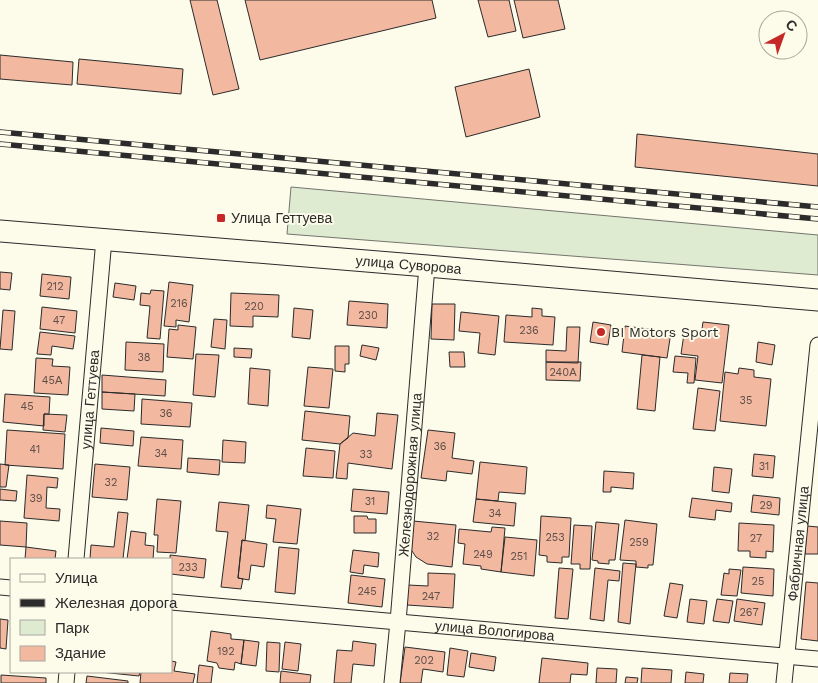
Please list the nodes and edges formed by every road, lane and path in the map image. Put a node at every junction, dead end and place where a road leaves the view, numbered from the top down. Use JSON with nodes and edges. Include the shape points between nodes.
{"nodes":[{"id":1,"x":0,"y":231,"type":"edge"},
{"id":2,"x":104,"y":240,"type":"junction"},
{"id":3,"x":427,"y":266,"type":"junction"},
{"id":4,"x":818,"y":300,"type":"edge"},
{"id":5,"x":818,"y":345,"type":"edge"},
{"id":6,"x":76,"y":558,"type":"edge"},
{"id":7,"x":172,"y":602,"type":"edge"},
{"id":8,"x":398,"y":622,"type":"junction"},
{"id":9,"x":786,"y":657,"type":"junction"},
{"id":10,"x":818,"y":659,"type":"edge"},
{"id":11,"x":392,"y":683,"type":"edge"},
{"id":12,"x":784,"y":683,"type":"edge"}],
"edges":[{"from":1,"to":2,"type":"street","name":"улица Суворова"},
{"from":2,"to":3,"type":"street","name":"улица Суворова"},
{"from":2,"to":6,"type":"street","name":"улица Геттуева"},
{"from":3,"to":4,"type":"street","name":"улица Суворова"},
{"from":3,"to":8,"type":"street","name":"Железнодорожная улица"},
{"from":5,"to":9,"type":"street","name":"Фабричная улица"},
{"from":7,"to":8,"type":"street","name":"улица Вологирова"},
{"from":8,"to":9,"type":"street","name":"улица Вологирова"},
{"from":8,"to":11,"type":"street","name":"Железнодорожная улица"},
{"from":9,"to":10,"type":"street","name":"улица Вологирова"},
{"from":9,"to":12,"type":"street","name":"Фабричная улица"}]}
